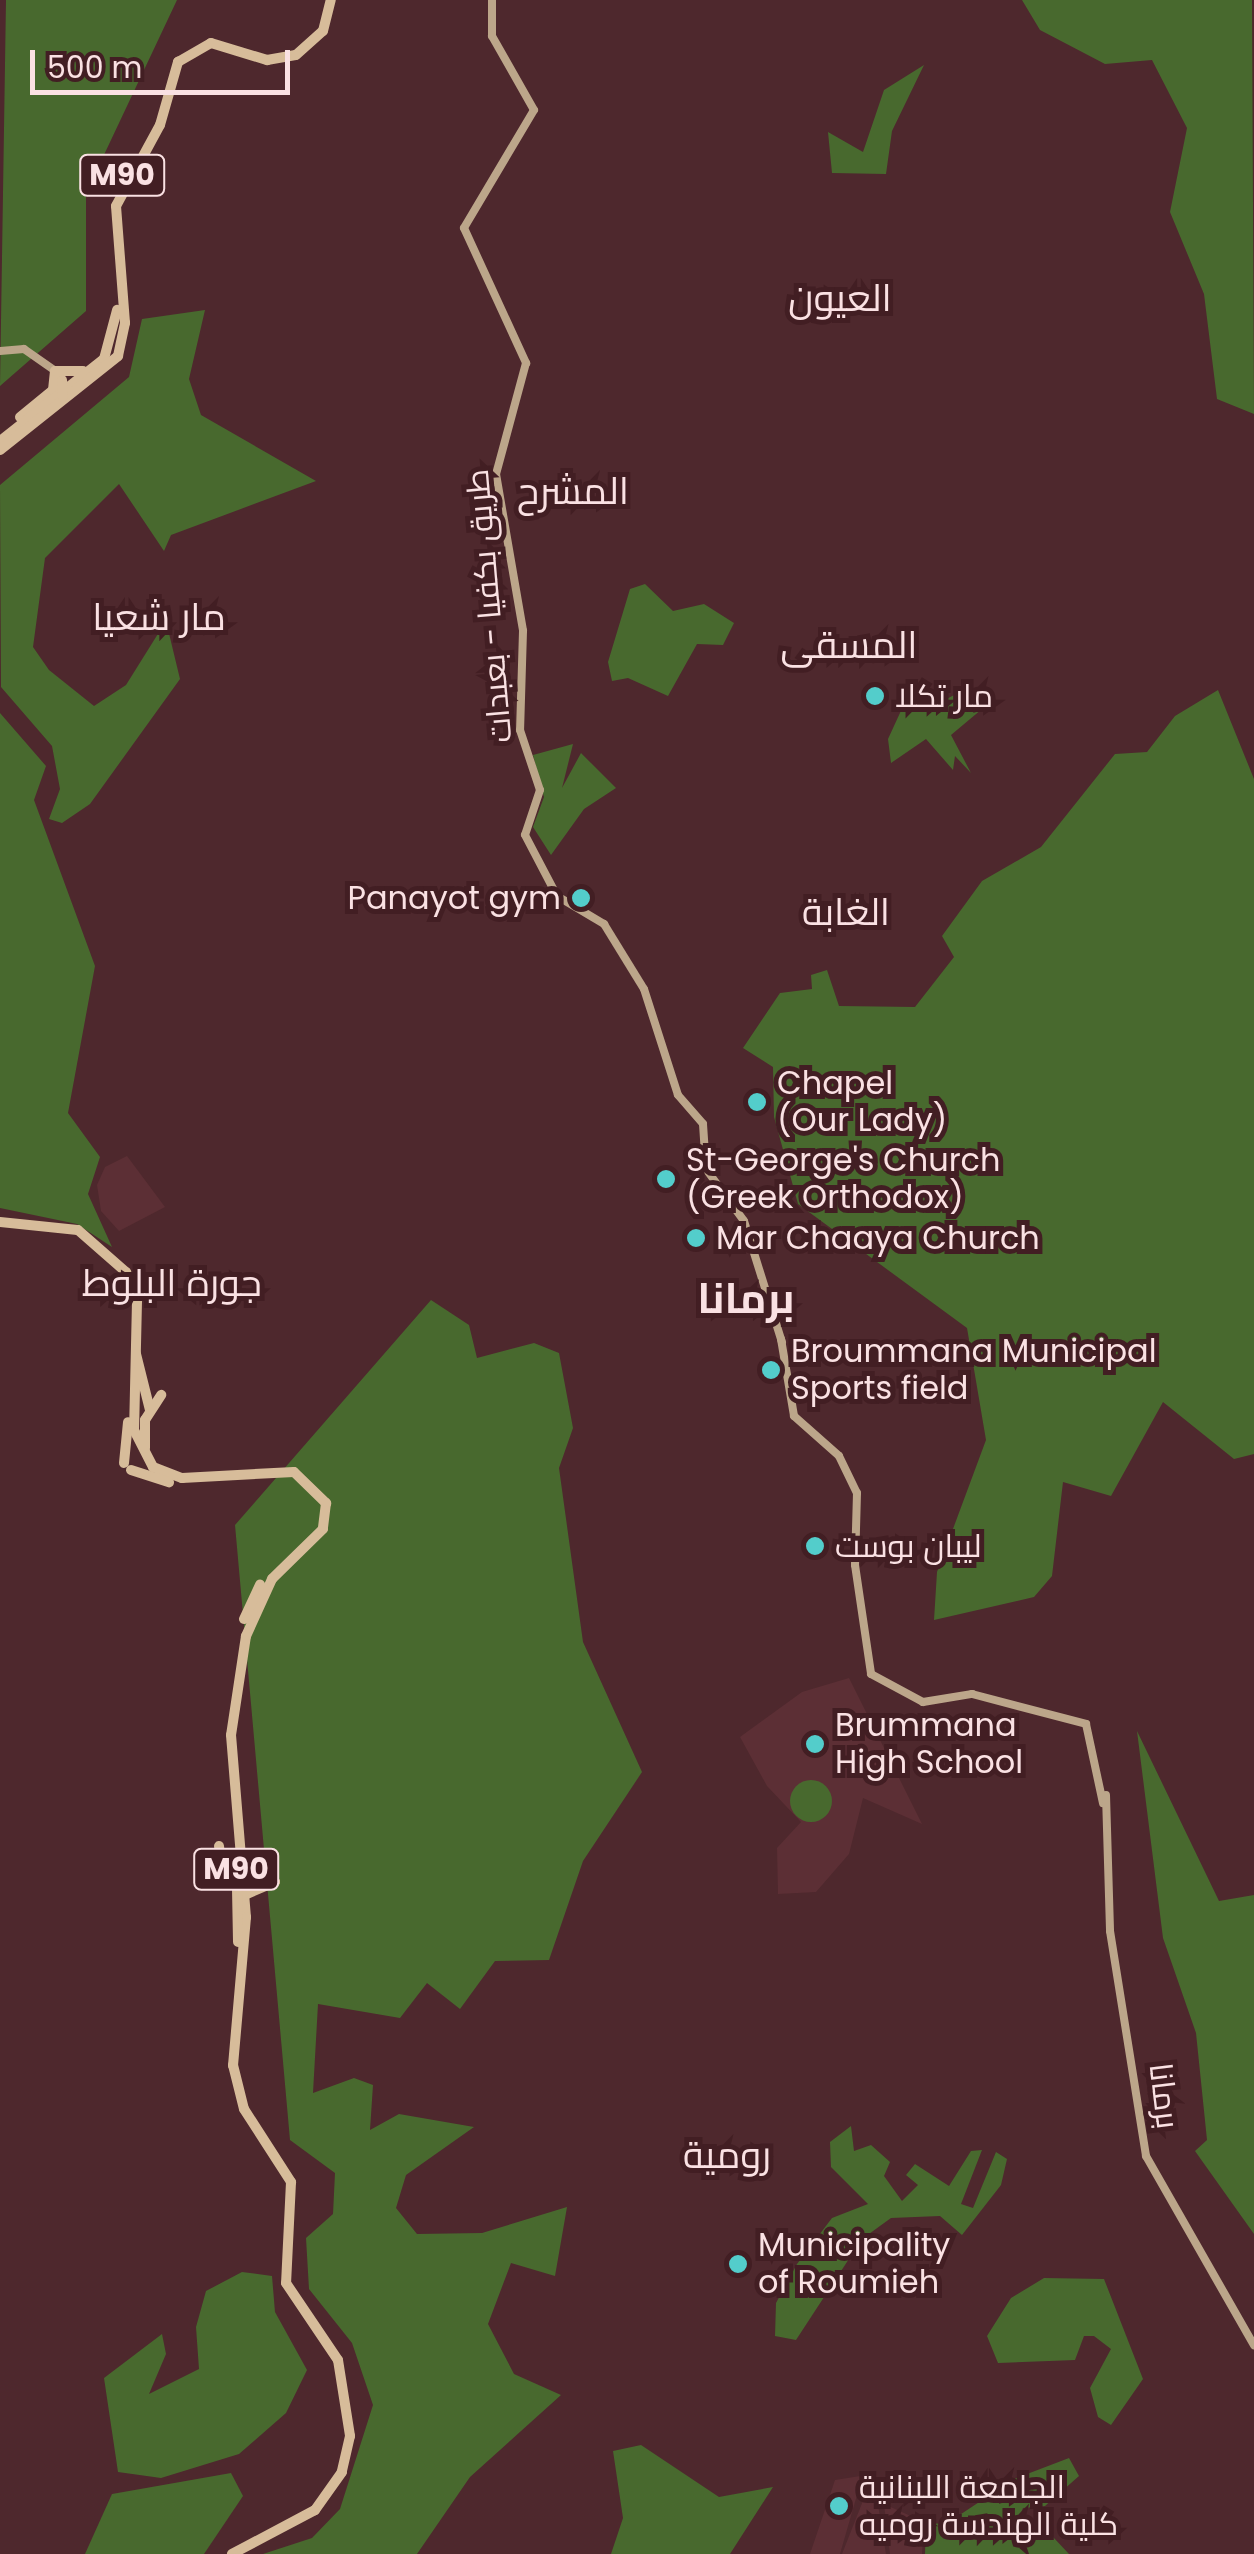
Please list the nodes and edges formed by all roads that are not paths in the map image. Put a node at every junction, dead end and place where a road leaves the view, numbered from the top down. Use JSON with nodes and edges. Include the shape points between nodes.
{"nodes":[{"id":1,"x":329,"y":0,"type":"edge"},
{"id":2,"x":492,"y":0,"type":"edge"},
{"id":3,"x":118,"y":328,"type":"junction"},
{"id":4,"x":0,"y":351,"type":"edge"},
{"id":5,"x":59,"y":376,"type":"junction"},
{"id":6,"x":41,"y":421,"type":"junction"},
{"id":7,"x":0,"y":432,"type":"edge"},
{"id":8,"x":0,"y":446,"type":"edge"},
{"id":9,"x":0,"y":458,"type":"edge"},
{"id":10,"x":0,"y":1225,"type":"edge"},
{"id":11,"x":124,"y":1273,"type":"junction"},
{"id":12,"x":133,"y":1338,"type":"junction"},
{"id":13,"x":782,"y":1342,"type":"joint"},
{"id":14,"x":161,"y":1396,"type":"dead end"},
{"id":15,"x":150,"y":1410,"type":"junction"},
{"id":16,"x":128,"y":1422,"type":"junction"},
{"id":17,"x":152,"y":1467,"type":"junction"},
{"id":18,"x":168,"y":1482,"type":"junction"},
{"id":19,"x":238,"y":1821,"type":"junction"},
{"id":20,"x":228,"y":1846,"type":"junction"},
{"id":21,"x":245,"y":1870,"type":"junction"},
{"id":22,"x":244,"y":1895,"type":"junction"},
{"id":23,"x":1252,"y":2341,"type":"edge"},
{"id":24,"x":220,"y":2554,"type":"edge"},
{"id":25,"x":232,"y":2554,"type":"edge"}],
"edges":[{"from":1,"to":3,"type":"highway","number":"M90","via":[[318,30],[288,52],[208,38],[172,62],[154,124],[110,207]]},
{"from":1,"to":6,"type":"highway","number":"M90","via":[[324,31],[296,55],[267,60],[211,43],[178,62],[160,125],[116,206],[121,348],[100,378]]},
{"from":2,"to":13,"type":"main road","name":"طريق بكفيا - بعبدات","via":[[492,36],[534,115],[464,228],[525,353],[524,400],[496,474],[523,631],[521,738],[540,780],[525,835],[553,890],[604,924],[646,994],[678,1095],[700,1119],[706,1168],[740,1210],[752,1268],[778,1312]]},
{"from":3,"to":5,"type":"highway","via":[[88,368]]},
{"from":3,"to":8,"type":"highway","via":[[99,365]]},
{"from":4,"to":5,"type":"main road","via":[[24,349]]},
{"from":5,"to":7,"type":"highway","via":[[53,390]]},
{"from":5,"to":8,"type":"highway","bridge":true,"via":[[62,397]]},
{"from":6,"to":8,"type":"highway","number":"M90"},
{"from":6,"to":9,"type":"highway"},
{"from":10,"to":11,"type":"highway","via":[[73,1235],[115,1260]]},
{"from":11,"to":12,"type":"highway","via":[[137,1301]]},
{"from":11,"to":16,"type":"highway","via":[[131,1300]]},
{"from":12,"to":15,"type":"highway"},
{"from":12,"to":17,"type":"highway","via":[[134,1430]]},
{"from":13,"to":23,"type":"main road","name":"برمانا","via":[[792,1412],[839,1456],[857,1493],[855,1565],[875,1678],[923,1702],[972,1694],[1086,1724],[1104,1790],[1110,1931],[1149,2166]]},
{"from":14,"to":15,"type":"highway"},
{"from":15,"to":17,"type":"highway","via":[[143,1434]]},
{"from":16,"to":18,"type":"highway","via":[[139,1459]]},
{"from":16,"to":18,"type":"highway","via":[[127,1466]]},
{"from":17,"to":19,"type":"highway","number":"M90","via":[[182,1478],[294,1472],[326,1503],[322,1530],[272,1579],[249,1624],[231,1735]]},
{"from":18,"to":20,"type":"highway","number":"M90","via":[[295,1478],[322,1510],[316,1530],[274,1566],[243,1620],[225,1741]]},
{"from":19,"to":21,"type":"highway"},
{"from":19,"to":22,"type":"highway","number":"M90"},
{"from":20,"to":21,"type":"highway","bridge":true,"via":[[222,1870]]},
{"from":20,"to":24,"type":"highway","number":"M90","via":[[228,2085],[285,2183],[280,2284],[330,2356],[346,2426],[339,2464],[316,2500]]},
{"from":21,"to":22,"type":"highway","via":[[271,1873],[269,1891],[252,1886]]},
{"from":22,"to":25,"type":"highway","number":"M90","via":[[235,2084],[290,2182],[286,2283],[335,2353],[350,2426],[326,2498],[296,2526]]}]}
